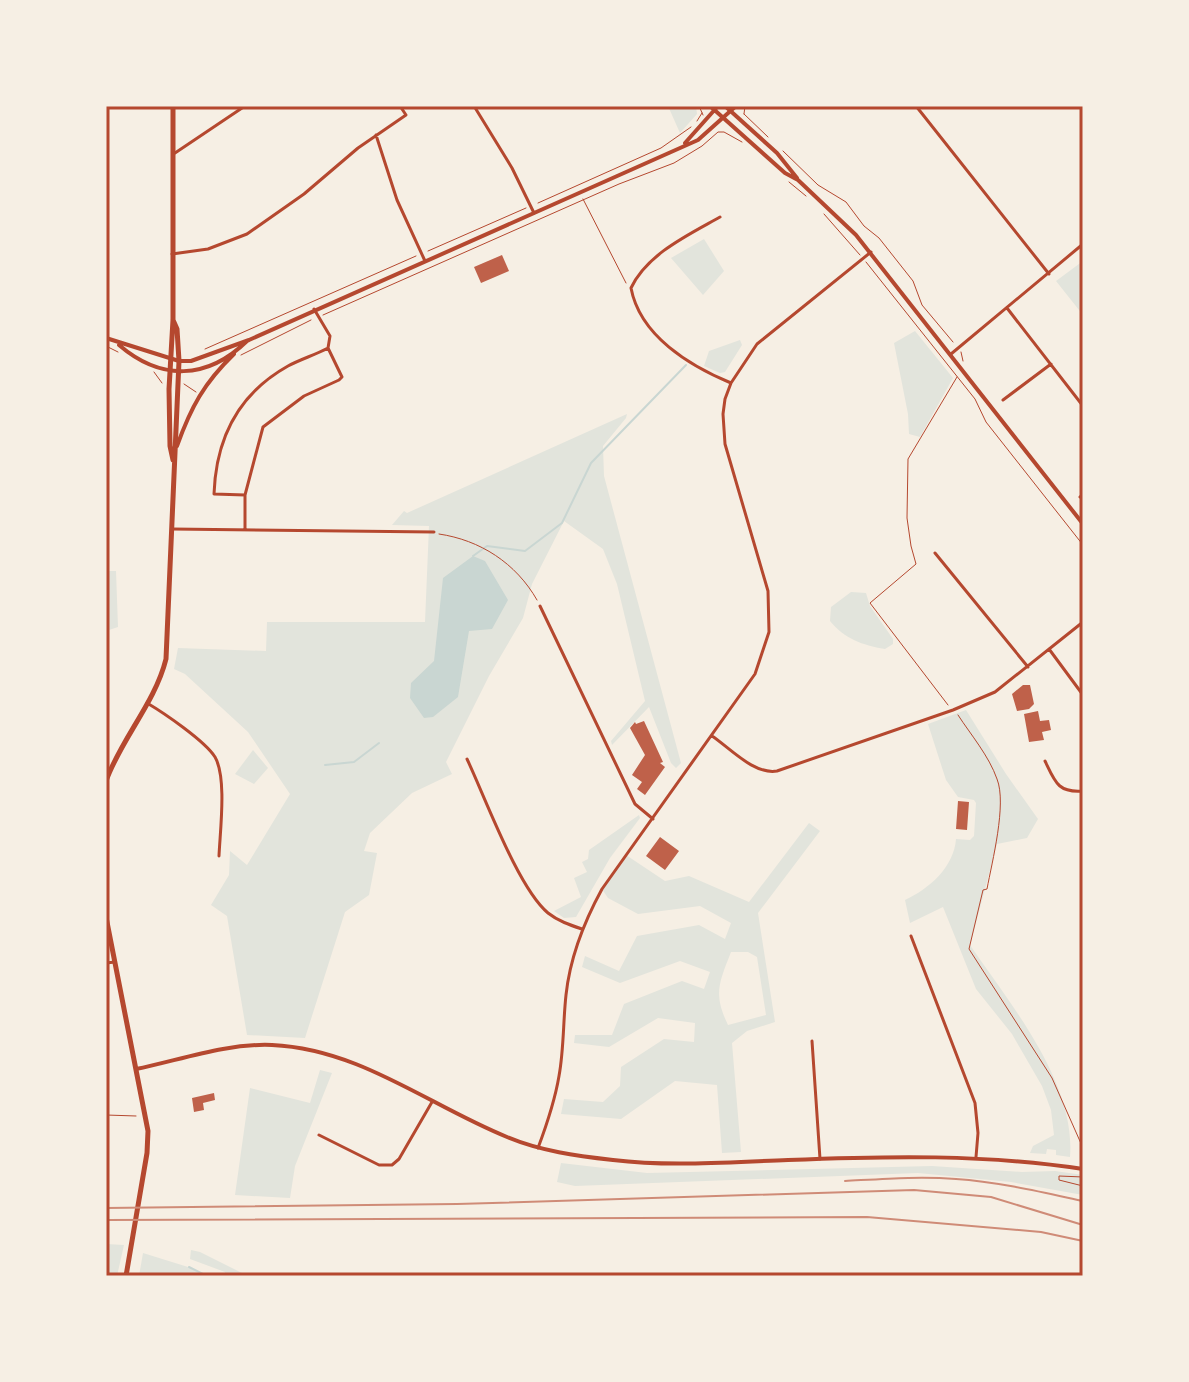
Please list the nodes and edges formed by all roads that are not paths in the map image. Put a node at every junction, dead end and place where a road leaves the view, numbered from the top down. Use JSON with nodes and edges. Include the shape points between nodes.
{"nodes":[{"id":1,"x":173,"y":106,"type":"edge"},
{"id":2,"x":245,"y":106,"type":"edge"},
{"id":3,"x":400,"y":106,"type":"edge"},
{"id":4,"x":474,"y":106,"type":"edge"},
{"id":5,"x":725,"y":106,"type":"edge"},
{"id":6,"x":736,"y":106,"type":"edge"},
{"id":7,"x":916,"y":106,"type":"edge"},
{"id":8,"x":714,"y":107,"type":"edge"},
{"id":9,"x":731,"y":111,"type":"junction"},
{"id":10,"x":723,"y":119,"type":"junction"},
{"id":11,"x":376,"y":135,"type":"junction"},
{"id":12,"x":684,"y":144,"type":"junction"},
{"id":13,"x":173,"y":155,"type":"junction"},
{"id":14,"x":798,"y":180,"type":"junction"},
{"id":15,"x":534,"y":213,"type":"junction"},
{"id":16,"x":720,"y":217,"type":"dead end"},
{"id":17,"x":1083,"y":244,"type":"edge"},
{"id":18,"x":871,"y":252,"type":"junction"},
{"id":19,"x":172,"y":254,"type":"junction"},
{"id":20,"x":425,"y":261,"type":"junction"},
{"id":21,"x":1049,"y":274,"type":"junction"},
{"id":22,"x":1007,"y":307,"type":"junction"},
{"id":23,"x":314,"y":309,"type":"junction"},
{"id":24,"x":173,"y":320,"type":"junction"},
{"id":25,"x":106,"y":338,"type":"edge"},
{"id":26,"x":249,"y":340,"type":"junction"},
{"id":27,"x":118,"y":344,"type":"junction"},
{"id":28,"x":328,"y":348,"type":"junction"},
{"id":29,"x":239,"y":349,"type":"junction"},
{"id":30,"x":951,"y":354,"type":"junction"},
{"id":31,"x":169,"y":360,"type":"junction"},
{"id":32,"x":179,"y":361,"type":"junction"},
{"id":33,"x":1051,"y":364,"type":"junction"},
{"id":34,"x":169,"y":371,"type":"junction"},
{"id":35,"x":178,"y":373,"type":"junction"},
{"id":36,"x":731,"y":383,"type":"junction"},
{"id":37,"x":1003,"y":400,"type":"dead end"},
{"id":38,"x":1083,"y":406,"type":"edge"},
{"id":39,"x":177,"y":446,"type":"junction"},
{"id":40,"x":173,"y":462,"type":"junction"},
{"id":41,"x":245,"y":495,"type":"junction"},
{"id":42,"x":1083,"y":524,"type":"edge"},
{"id":43,"x":172,"y":529,"type":"junction"},
{"id":44,"x":245,"y":530,"type":"junction"},
{"id":45,"x":434,"y":532,"type":"road end"},
{"id":46,"x":935,"y":553,"type":"dead end"},
{"id":47,"x":540,"y":606,"type":"road end"},
{"id":48,"x":1083,"y":622,"type":"edge"},
{"id":49,"x":1049,"y":649,"type":"junction"},
{"id":50,"x":1028,"y":667,"type":"junction"},
{"id":51,"x":1083,"y":695,"type":"edge"},
{"id":52,"x":147,"y":703,"type":"junction"},
{"id":53,"x":712,"y":736,"type":"junction"},
{"id":54,"x":467,"y":759,"type":"dead end"},
{"id":55,"x":1045,"y":761,"type":"dead end"},
{"id":56,"x":106,"y":781,"type":"edge"},
{"id":57,"x":1083,"y":791,"type":"edge"},
{"id":58,"x":653,"y":819,"type":"junction"},
{"id":59,"x":219,"y":856,"type":"dead end"},
{"id":60,"x":106,"y":917,"type":"edge"},
{"id":61,"x":582,"y":929,"type":"junction"},
{"id":62,"x":911,"y":936,"type":"dead end"},
{"id":63,"x":115,"y":962,"type":"junction"},
{"id":64,"x":106,"y":963,"type":"edge"},
{"id":65,"x":812,"y":1041,"type":"dead end"},
{"id":66,"x":136,"y":1069,"type":"junction"},
{"id":67,"x":432,"y":1102,"type":"junction"},
{"id":68,"x":319,"y":1135,"type":"dead end"},
{"id":69,"x":538,"y":1148,"type":"junction"},
{"id":70,"x":976,"y":1157,"type":"junction"},
{"id":71,"x":820,"y":1159,"type":"junction"},
{"id":72,"x":1083,"y":1169,"type":"edge"},
{"id":73,"x":126,"y":1276,"type":"edge"}],
"edges":[{"from":1,"to":13,"type":"main road"},
{"from":2,"to":13,"type":"street"},
{"from":3,"to":11,"type":"street","via":[[406,115]]},
{"from":4,"to":15,"type":"street"},
{"from":5,"to":9,"type":"main road"},
{"from":6,"to":9,"type":"main road"},
{"from":7,"to":21,"type":"street"},
{"from":8,"to":10,"type":"main road"},
{"from":8,"to":12,"type":"main road"},
{"from":9,"to":10,"type":"main road"},
{"from":9,"to":14,"type":"main road"},
{"from":10,"to":12,"type":"main road","via":[[698,140]]},
{"from":10,"to":14,"type":"main road"},
{"from":11,"to":19,"type":"street","via":[[247,234],[208,249]]},
{"from":11,"to":20,"type":"street"},
{"from":12,"to":15,"type":"main road"},
{"from":13,"to":19,"type":"main road"},
{"from":14,"to":18,"type":"main road"},
{"from":15,"to":20,"type":"main road"},
{"from":16,"to":36,"type":"street","via":[[657,256],[631,288],[644,318],[666,344],[698,369]]},
{"from":17,"to":21,"type":"street"},
{"from":18,"to":30,"type":"main road"},
{"from":18,"to":36,"type":"street","via":[[757,344]]},
{"from":19,"to":24,"type":"main road"},
{"from":20,"to":23,"type":"main road"},
{"from":21,"to":22,"type":"street"},
{"from":22,"to":30,"type":"street"},
{"from":22,"to":33,"type":"street"},
{"from":23,"to":26,"type":"main road"},
{"from":23,"to":28,"type":"street","via":[[330,336]]},
{"from":24,"to":31,"type":"main road"},
{"from":24,"to":32,"type":"main road"},
{"from":25,"to":27,"type":"main road"},
{"from":26,"to":29,"type":"main road"},
{"from":26,"to":32,"type":"main road"},
{"from":27,"to":31,"type":"main road"},
{"from":27,"to":34,"type":"main road"},
{"from":28,"to":41,"type":"street","via":[[342,377],[266,423]]},
{"from":28,"to":41,"type":"street","via":[[253,390],[227,425],[215,467],[214,494]]},
{"from":29,"to":35,"type":"main road","via":[[192,372]]},
{"from":29,"to":39,"type":"main road","via":[[198,396]]},
{"from":30,"to":42,"type":"main road"},
{"from":31,"to":32,"type":"main road"},
{"from":31,"to":34,"type":"main road"},
{"from":32,"to":35,"type":"main road"},
{"from":33,"to":37,"type":"street"},
{"from":33,"to":38,"type":"street"},
{"from":34,"to":35,"type":"main road"},
{"from":34,"to":40,"type":"main road","via":[[165,383]]},
{"from":35,"to":39,"type":"main road"},
{"from":36,"to":53,"type":"street","via":[[723,414],[725,444],[768,591],[770,621],[755,674]]},
{"from":39,"to":40,"type":"main road"},
{"from":40,"to":43,"type":"main road"},
{"from":41,"to":44,"type":"street"},
{"from":43,"to":44,"type":"street"},
{"from":43,"to":52,"type":"main road","via":[[166,659]]},
{"from":44,"to":45,"type":"street"},
{"from":46,"to":50,"type":"street"},
{"from":47,"to":58,"type":"street","via":[[635,804]]},
{"from":48,"to":49,"type":"street"},
{"from":49,"to":50,"type":"street"},
{"from":49,"to":51,"type":"street"},
{"from":50,"to":53,"type":"street","via":[[995,692],[954,710],[769,772]]},
{"from":52,"to":56,"type":"main road"},
{"from":52,"to":59,"type":"street","via":[[215,758],[220,775]]},
{"from":53,"to":58,"type":"street"},
{"from":54,"to":61,"type":"street","via":[[528,888],[547,912]]},
{"from":55,"to":57,"type":"street","via":[[1061,789]]},
{"from":58,"to":61,"type":"street","via":[[602,889]]},
{"from":60,"to":63,"type":"main road"},
{"from":61,"to":69,"type":"street","via":[[566,993],[559,1079]]},
{"from":62,"to":70,"type":"street","via":[[975,1103]]},
{"from":63,"to":64,"type":"street"},
{"from":63,"to":66,"type":"main road"},
{"from":65,"to":71,"type":"street"},
{"from":66,"to":67,"type":"main road","via":[[249,1045],[289,1046],[351,1060]]},
{"from":66,"to":73,"type":"main road","via":[[147,1153]]},
{"from":67,"to":68,"type":"street","via":[[392,1165],[379,1165]]},
{"from":67,"to":69,"type":"main road"},
{"from":69,"to":71,"type":"main road","via":[[652,1163]]},
{"from":70,"to":71,"type":"main road"},
{"from":70,"to":72,"type":"main road"}]}
